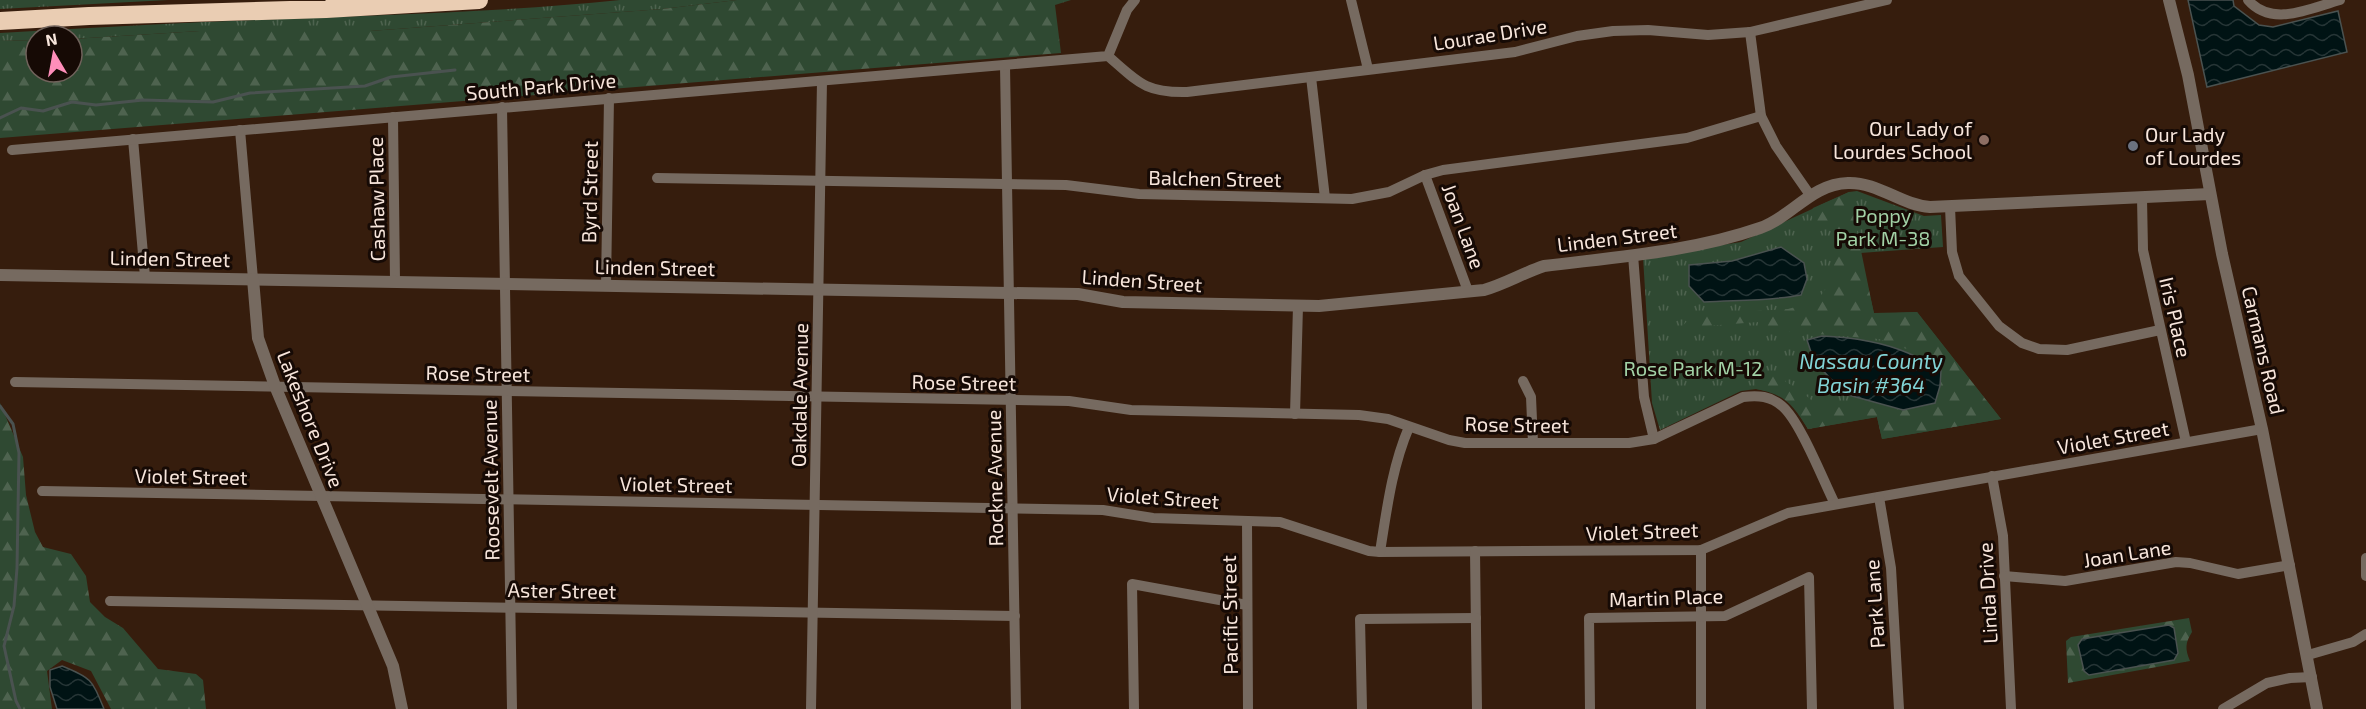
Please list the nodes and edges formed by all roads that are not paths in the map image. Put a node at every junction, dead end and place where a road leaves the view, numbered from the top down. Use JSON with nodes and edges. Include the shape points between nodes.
{"nodes":[{"id":1,"x":479,"y":0,"type":"edge"},
{"id":2,"x":1135,"y":0,"type":"edge"},
{"id":3,"x":1351,"y":0,"type":"edge"},
{"id":4,"x":1887,"y":0,"type":"edge"},
{"id":5,"x":2169,"y":0,"type":"edge"},
{"id":6,"x":2248,"y":0,"type":"edge"},
{"id":7,"x":2340,"y":0,"type":"edge"},
{"id":8,"x":0,"y":21,"type":"edge"},
{"id":9,"x":1750,"y":32,"type":"junction"},
{"id":10,"x":1108,"y":56,"type":"junction"},
{"id":11,"x":1005,"y":66,"type":"junction"},
{"id":12,"x":1368,"y":69,"type":"junction"},
{"id":13,"x":1311,"y":77,"type":"junction"},
{"id":14,"x":822,"y":81,"type":"junction"},
{"id":15,"x":609,"y":98,"type":"junction"},
{"id":16,"x":502,"y":107,"type":"junction"},
{"id":17,"x":1761,"y":116,"type":"junction"},
{"id":18,"x":393,"y":117,"type":"junction"},
{"id":19,"x":240,"y":130,"type":"junction"},
{"id":20,"x":133,"y":139,"type":"junction"},
{"id":21,"x":12,"y":150,"type":"dead end"},
{"id":22,"x":1425,"y":175,"type":"junction"},
{"id":23,"x":657,"y":178,"type":"dead end"},
{"id":24,"x":821,"y":182,"type":"junction"},
{"id":25,"x":1007,"y":185,"type":"junction"},
{"id":26,"x":2210,"y":194,"type":"junction"},
{"id":27,"x":1810,"y":195,"type":"junction"},
{"id":28,"x":1325,"y":198,"type":"junction"},
{"id":29,"x":2142,"y":198,"type":"junction"},
{"id":30,"x":1950,"y":207,"type":"junction"},
{"id":31,"x":1632,"y":255,"type":"junction"},
{"id":32,"x":0,"y":275,"type":"edge"},
{"id":33,"x":145,"y":277,"type":"junction"},
{"id":34,"x":253,"y":279,"type":"junction"},
{"id":35,"x":395,"y":281,"type":"junction"},
{"id":36,"x":505,"y":284,"type":"junction"},
{"id":37,"x":606,"y":285,"type":"junction"},
{"id":38,"x":819,"y":289,"type":"junction"},
{"id":39,"x":1468,"y":291,"type":"junction"},
{"id":40,"x":1009,"y":293,"type":"junction"},
{"id":41,"x":1298,"y":306,"type":"junction"},
{"id":42,"x":2160,"y":330,"type":"junction"},
{"id":43,"x":1523,"y":381,"type":"dead end"},
{"id":44,"x":15,"y":382,"type":"dead end"},
{"id":45,"x":274,"y":386,"type":"junction"},
{"id":46,"x":507,"y":391,"type":"junction"},
{"id":47,"x":817,"y":397,"type":"junction"},
{"id":48,"x":1011,"y":400,"type":"junction"},
{"id":49,"x":1295,"y":414,"type":"junction"},
{"id":50,"x":1409,"y":427,"type":"junction"},
{"id":51,"x":2262,"y":429,"type":"junction"},
{"id":52,"x":1654,"y":439,"type":"junction"},
{"id":53,"x":2186,"y":442,"type":"junction"},
{"id":54,"x":1533,"y":443,"type":"junction"},
{"id":55,"x":1992,"y":476,"type":"junction"},
{"id":56,"x":42,"y":491,"type":"dead end"},
{"id":57,"x":321,"y":496,"type":"junction"},
{"id":58,"x":1879,"y":496,"type":"junction"},
{"id":59,"x":509,"y":499,"type":"junction"},
{"id":60,"x":1835,"y":504,"type":"junction"},
{"id":61,"x":815,"y":505,"type":"junction"},
{"id":62,"x":1013,"y":508,"type":"junction"},
{"id":63,"x":1247,"y":521,"type":"junction"},
{"id":64,"x":1701,"y":550,"type":"junction"},
{"id":65,"x":1475,"y":551,"type":"junction"},
{"id":66,"x":1380,"y":552,"type":"junction"},
{"id":67,"x":2366,"y":558,"type":"edge"},
{"id":68,"x":2290,"y":565,"type":"junction"},
{"id":69,"x":2004,"y":576,"type":"junction"},
{"id":70,"x":2366,"y":576,"type":"edge"},
{"id":71,"x":110,"y":601,"type":"dead end"},
{"id":72,"x":367,"y":605,"type":"junction"},
{"id":73,"x":1247,"y":605,"type":"junction"},
{"id":74,"x":511,"y":608,"type":"junction"},
{"id":75,"x":813,"y":613,"type":"junction"},
{"id":76,"x":1014,"y":616,"type":"junction"},
{"id":77,"x":1701,"y":616,"type":"junction"},
{"id":78,"x":1476,"y":618,"type":"junction"},
{"id":79,"x":2366,"y":634,"type":"edge"},
{"id":80,"x":2308,"y":655,"type":"junction"},
{"id":81,"x":2312,"y":677,"type":"junction"},
{"id":82,"x":402,"y":709,"type":"edge"},
{"id":83,"x":512,"y":709,"type":"edge"},
{"id":84,"x":811,"y":709,"type":"edge"},
{"id":85,"x":1016,"y":709,"type":"edge"},
{"id":86,"x":1134,"y":709,"type":"edge"},
{"id":87,"x":1248,"y":709,"type":"edge"},
{"id":88,"x":1362,"y":709,"type":"edge"},
{"id":89,"x":1478,"y":709,"type":"edge"},
{"id":90,"x":1590,"y":709,"type":"edge"},
{"id":91,"x":1701,"y":709,"type":"edge"},
{"id":92,"x":1812,"y":709,"type":"edge"},
{"id":93,"x":1899,"y":709,"type":"edge"},
{"id":94,"x":2011,"y":709,"type":"edge"},
{"id":95,"x":2223,"y":709,"type":"edge"},
{"id":96,"x":2317,"y":709,"type":"edge"}],
"edges":[{"from":1,"to":8,"type":"highway"},
{"from":2,"to":10,"type":"street"},
{"from":3,"to":12,"type":"street"},
{"from":4,"to":9,"type":"street","name":"Lourae Drive"},
{"from":5,"to":26,"type":"street","name":"Carmans Road","via":[[2188,75]]},
{"from":6,"to":7,"type":"street","via":[[2271,15]]},
{"from":9,"to":12,"type":"street","name":"Lourae Drive","via":[[1708,35],[1613,31],[1515,51]]},
{"from":9,"to":17,"type":"street"},
{"from":10,"to":11,"type":"street","name":"South Park Drive"},
{"from":10,"to":13,"type":"street","name":"Lourae Drive","via":[[1141,84],[1165,93]]},
{"from":11,"to":14,"type":"street","name":"South Park Drive"},
{"from":11,"to":25,"type":"street","name":"Rockne Avenue"},
{"from":12,"to":13,"type":"street","name":"Lourae Drive"},
{"from":13,"to":28,"type":"street"},
{"from":14,"to":15,"type":"street","name":"South Park Drive"},
{"from":14,"to":24,"type":"street","name":"Oakdale Avenue"},
{"from":15,"to":16,"type":"street","name":"South Park Drive"},
{"from":15,"to":37,"type":"street","name":"Byrd Street"},
{"from":16,"to":18,"type":"street","name":"South Park Drive"},
{"from":16,"to":36,"type":"street","name":"Roosevelt Avenue"},
{"from":17,"to":22,"type":"street","name":"Balchen Street","via":[[1687,138],[1467,166]]},
{"from":17,"to":27,"type":"street","via":[[1776,146]]},
{"from":18,"to":19,"type":"street","name":"South Park Drive"},
{"from":18,"to":35,"type":"street","name":"Cashaw Place"},
{"from":19,"to":20,"type":"street","name":"South Park Drive"},
{"from":19,"to":34,"type":"street","name":"Lakeshore Drive"},
{"from":20,"to":21,"type":"street","name":"South Park Drive"},
{"from":20,"to":33,"type":"street"},
{"from":22,"to":28,"type":"street","name":"Balchen Street","via":[[1376,196]]},
{"from":22,"to":39,"type":"street","name":"Joan Lane"},
{"from":23,"to":24,"type":"street","name":"Balchen Street"},
{"from":24,"to":25,"type":"street","name":"Balchen Street"},
{"from":24,"to":38,"type":"street","name":"Oakdale Avenue"},
{"from":25,"to":28,"type":"street","name":"Balchen Street","via":[[1066,185],[1139,194]]},
{"from":25,"to":40,"type":"street","name":"Rockne Avenue"},
{"from":26,"to":29,"type":"street","name":"Linden Street"},
{"from":26,"to":51,"type":"street","name":"Carmans Road"},
{"from":27,"to":30,"type":"street","name":"Linden Street","via":[[1819,189],[1848,183],[1881,189],[1919,206]]},
{"from":27,"to":31,"type":"street","name":"Linden Street","via":[[1777,221],[1761,228],[1706,245]]},
{"from":29,"to":30,"type":"street","name":"Linden Street"},
{"from":29,"to":42,"type":"street","name":"Iris Place","via":[[2143,250]]},
{"from":30,"to":42,"type":"street","via":[[1952,252],[1959,276],[1999,326],[2022,343],[2038,349],[2067,350]]},
{"from":31,"to":39,"type":"street","name":"Linden Street","via":[[1544,266],[1500,285]]},
{"from":31,"to":52,"type":"street","via":[[1644,397]]},
{"from":32,"to":33,"type":"street","name":"Linden Street"},
{"from":33,"to":34,"type":"street","name":"Linden Street"},
{"from":34,"to":35,"type":"street","name":"Linden Street"},
{"from":34,"to":45,"type":"street","name":"Lakeshore Drive","via":[[258,338]]},
{"from":35,"to":36,"type":"street","name":"Linden Street"},
{"from":36,"to":37,"type":"street","name":"Linden Street"},
{"from":36,"to":46,"type":"street","name":"Roosevelt Avenue"},
{"from":37,"to":38,"type":"street","name":"Linden Street"},
{"from":38,"to":40,"type":"street","name":"Linden Street"},
{"from":38,"to":47,"type":"street","name":"Oakdale Avenue"},
{"from":39,"to":41,"type":"street","name":"Linden Street"},
{"from":40,"to":41,"type":"street","name":"Linden Street","via":[[1078,294],[1123,302]]},
{"from":40,"to":48,"type":"street","name":"Rockne Avenue"},
{"from":41,"to":49,"type":"street"},
{"from":42,"to":53,"type":"street","name":"Iris Place"},
{"from":43,"to":54,"type":"street","via":[[1531,396]]},
{"from":44,"to":45,"type":"street","name":"Rose Street"},
{"from":45,"to":46,"type":"street","name":"Rose Street"},
{"from":45,"to":57,"type":"street","name":"Lakeshore Drive"},
{"from":46,"to":47,"type":"street","name":"Rose Street"},
{"from":46,"to":59,"type":"street","name":"Roosevelt Avenue"},
{"from":47,"to":48,"type":"street","name":"Rose Street"},
{"from":47,"to":61,"type":"street","name":"Oakdale Avenue"},
{"from":48,"to":49,"type":"street","name":"Rose Street","via":[[1069,401],[1131,410]]},
{"from":48,"to":62,"type":"street","name":"Rockne Avenue"},
{"from":49,"to":50,"type":"street","name":"Rose Street","via":[[1359,415]]},
{"from":50,"to":54,"type":"street","name":"Rose Street","via":[[1465,443]]},
{"from":50,"to":66,"type":"street","via":[[1391,480]]},
{"from":51,"to":53,"type":"street","name":"Violet Street"},
{"from":51,"to":68,"type":"street","name":"Carmans Road"},
{"from":52,"to":54,"type":"street","name":"Rose Street","via":[[1629,443]]},
{"from":52,"to":60,"type":"street","name":"Rose Street","via":[[1743,397],[1769,398],[1793,418]]},
{"from":53,"to":55,"type":"street","name":"Violet Street"},
{"from":55,"to":58,"type":"street","name":"Violet Street"},
{"from":55,"to":69,"type":"street","name":"Linda Drive","via":[[2003,536]]},
{"from":56,"to":57,"type":"street","name":"Violet Street"},
{"from":57,"to":59,"type":"street","name":"Violet Street"},
{"from":57,"to":72,"type":"street","name":"Lakeshore Drive"},
{"from":58,"to":60,"type":"street","name":"Violet Street"},
{"from":58,"to":93,"type":"street","name":"Park Lane","via":[[1891,568]]},
{"from":59,"to":61,"type":"street","name":"Violet Street"},
{"from":59,"to":74,"type":"street","name":"Roosevelt Avenue"},
{"from":60,"to":64,"type":"street","name":"Violet Street","via":[[1788,513]]},
{"from":61,"to":62,"type":"street","name":"Violet Street"},
{"from":61,"to":75,"type":"street","name":"Oakdale Avenue"},
{"from":62,"to":63,"type":"street","name":"Violet Street"},
{"from":62,"to":76,"type":"street","name":"Rockne Avenue"},
{"from":63,"to":66,"type":"street","name":"Violet Street","via":[[1281,522]]},
{"from":63,"to":73,"type":"street","name":"Pacific Street"},
{"from":64,"to":65,"type":"street","name":"Violet Street"},
{"from":64,"to":77,"type":"street"},
{"from":65,"to":66,"type":"street","name":"Violet Street"},
{"from":65,"to":78,"type":"street"},
{"from":67,"to":70,"type":"street"},
{"from":68,"to":69,"type":"street","name":"Joan Lane","via":[[2238,574],[2176,562],[2065,581]]},
{"from":68,"to":80,"type":"street","name":"Carmans Road"},
{"from":69,"to":94,"type":"street","name":"Linda Drive"},
{"from":71,"to":72,"type":"street","name":"Aster Street"},
{"from":72,"to":74,"type":"street","name":"Aster Street"},
{"from":72,"to":82,"type":"street","name":"Lakeshore Drive","via":[[393,666]]},
{"from":73,"to":86,"type":"street","via":[[1132,584]]},
{"from":73,"to":87,"type":"street","name":"Pacific Street"},
{"from":74,"to":75,"type":"street","name":"Aster Street"},
{"from":74,"to":83,"type":"street","name":"Roosevelt Avenue"},
{"from":75,"to":76,"type":"street","name":"Aster Street"},
{"from":75,"to":84,"type":"street","name":"Oakdale Avenue"},
{"from":76,"to":85,"type":"street","name":"Rockne Avenue"},
{"from":77,"to":90,"type":"street","name":"Martin Place","via":[[1589,618]]},
{"from":77,"to":91,"type":"street"},
{"from":77,"to":92,"type":"street","name":"Martin Place","via":[[1725,616],[1809,577]]},
{"from":78,"to":88,"type":"street","via":[[1360,620]]},
{"from":78,"to":89,"type":"street"},
{"from":79,"to":80,"type":"street","via":[[2353,642]]},
{"from":80,"to":81,"type":"street","name":"Carmans Road"},
{"from":81,"to":95,"type":"street","via":[[2267,683]]},
{"from":81,"to":96,"type":"street","name":"Carmans Road"}]}
